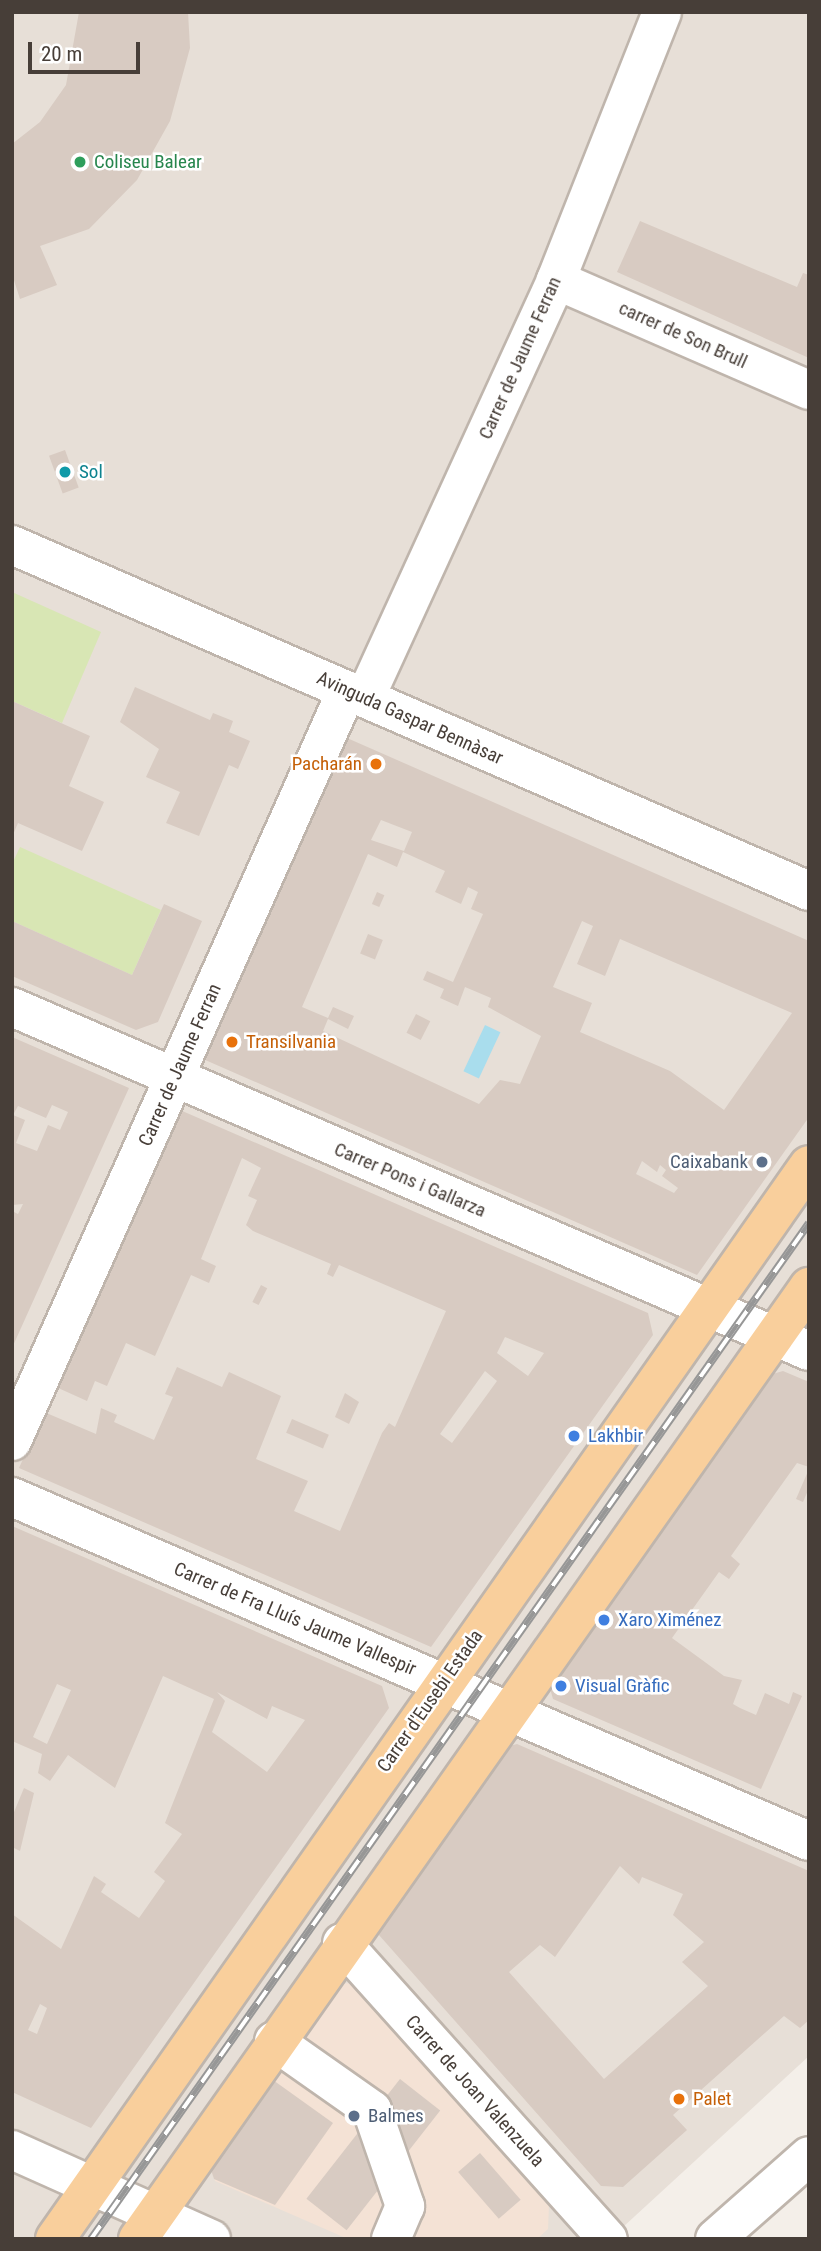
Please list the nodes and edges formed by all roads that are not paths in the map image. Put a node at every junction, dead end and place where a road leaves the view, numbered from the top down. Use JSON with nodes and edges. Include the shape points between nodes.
{"nodes":[{"id":1,"x":662,"y":12,"type":"edge"},
{"id":2,"x":556,"y":280,"type":"junction"},
{"id":3,"x":809,"y":390,"type":"edge"},
{"id":4,"x":12,"y":545,"type":"edge"},
{"id":5,"x":356,"y":694,"type":"junction"},
{"id":6,"x":809,"y":891,"type":"edge"},
{"id":7,"x":12,"y":1007,"type":"edge"},
{"id":8,"x":174,"y":1077,"type":"junction"},
{"id":9,"x":809,"y":1165,"type":"edge"},
{"id":10,"x":809,"y":1287,"type":"edge"},
{"id":11,"x":710,"y":1309,"type":"junction"},
{"id":12,"x":774,"y":1336,"type":"junction"},
{"id":13,"x":809,"y":1351,"type":"edge"},
{"id":14,"x":12,"y":1441,"type":"edge"},
{"id":15,"x":12,"y":1497,"type":"edge"},
{"id":16,"x":442,"y":1682,"type":"junction"},
{"id":17,"x":512,"y":1713,"type":"junction"},
{"id":18,"x":809,"y":1841,"type":"edge"},
{"id":19,"x":342,"y":1943,"type":"junction"},
{"id":20,"x":274,"y":2041,"type":"junction"},
{"id":21,"x":12,"y":2150,"type":"edge"},
{"id":22,"x":809,"y":2156,"type":"edge"},
{"id":23,"x":93,"y":2186,"type":"junction"},
{"id":24,"x":146,"y":2226,"type":"edge"},
{"id":25,"x":55,"y":2239,"type":"edge"},
{"id":26,"x":211,"y":2239,"type":"edge"},
{"id":27,"x":391,"y":2239,"type":"edge"},
{"id":28,"x":608,"y":2239,"type":"edge"},
{"id":29,"x":715,"y":2239,"type":"edge"}],
"edges":[{"from":1,"to":2,"type":"street","name":"Carrer de Jaume Ferran"},
{"from":2,"to":3,"type":"street","name":"carrer de Son Brull"},
{"from":2,"to":5,"type":"street","name":"Carrer de Jaume Ferran"},
{"from":4,"to":5,"type":"street","name":"Avinguda Gaspar Bennàsar"},
{"from":5,"to":6,"type":"street","name":"Avinguda Gaspar Bennàsar"},
{"from":5,"to":8,"type":"street","name":"Carrer de Jaume Ferran"},
{"from":7,"to":8,"type":"street","name":"Carrer Pons i Gallarza"},
{"from":8,"to":11,"type":"street","name":"Carrer Pons i Gallarza"},
{"from":8,"to":14,"type":"street","name":"Carrer de Jaume Ferran"},
{"from":9,"to":11,"type":"main road","name":"Carrer d'Eusebi Estada"},
{"from":10,"to":12,"type":"main road"},
{"from":11,"to":12,"type":"street","name":"Carrer Pons i Gallarza"},
{"from":11,"to":16,"type":"main road","name":"Carrer d'Eusebi Estada"},
{"from":12,"to":13,"type":"street","name":"Carrer Pons i Gallarza"},
{"from":12,"to":17,"type":"main road"},
{"from":15,"to":16,"type":"street","name":"Carrer de Fra Lluís Jaume Vallespir"},
{"from":16,"to":17,"type":"street","name":"Carrer de Fra Lluís Jaume Vallespir"},
{"from":16,"to":23,"type":"main road","name":"Carrer d'Eusebi Estada"},
{"from":17,"to":18,"type":"street","name":"Carrer de Fra Lluís Jaume Vallespir"},
{"from":17,"to":19,"type":"main road"},
{"from":19,"to":20,"type":"main road"},
{"from":19,"to":28,"type":"street","name":"Carrer de Joan Valenzuela"},
{"from":20,"to":24,"type":"main road"},
{"from":20,"to":27,"type":"street","via":[[372,2110],[405,2206]]},
{"from":21,"to":23,"type":"street"},
{"from":22,"to":29,"type":"street"},
{"from":23,"to":24,"type":"street"},
{"from":23,"to":25,"type":"main road","name":"Carrer d'Eusebi Estada"},
{"from":24,"to":26,"type":"street"}]}
